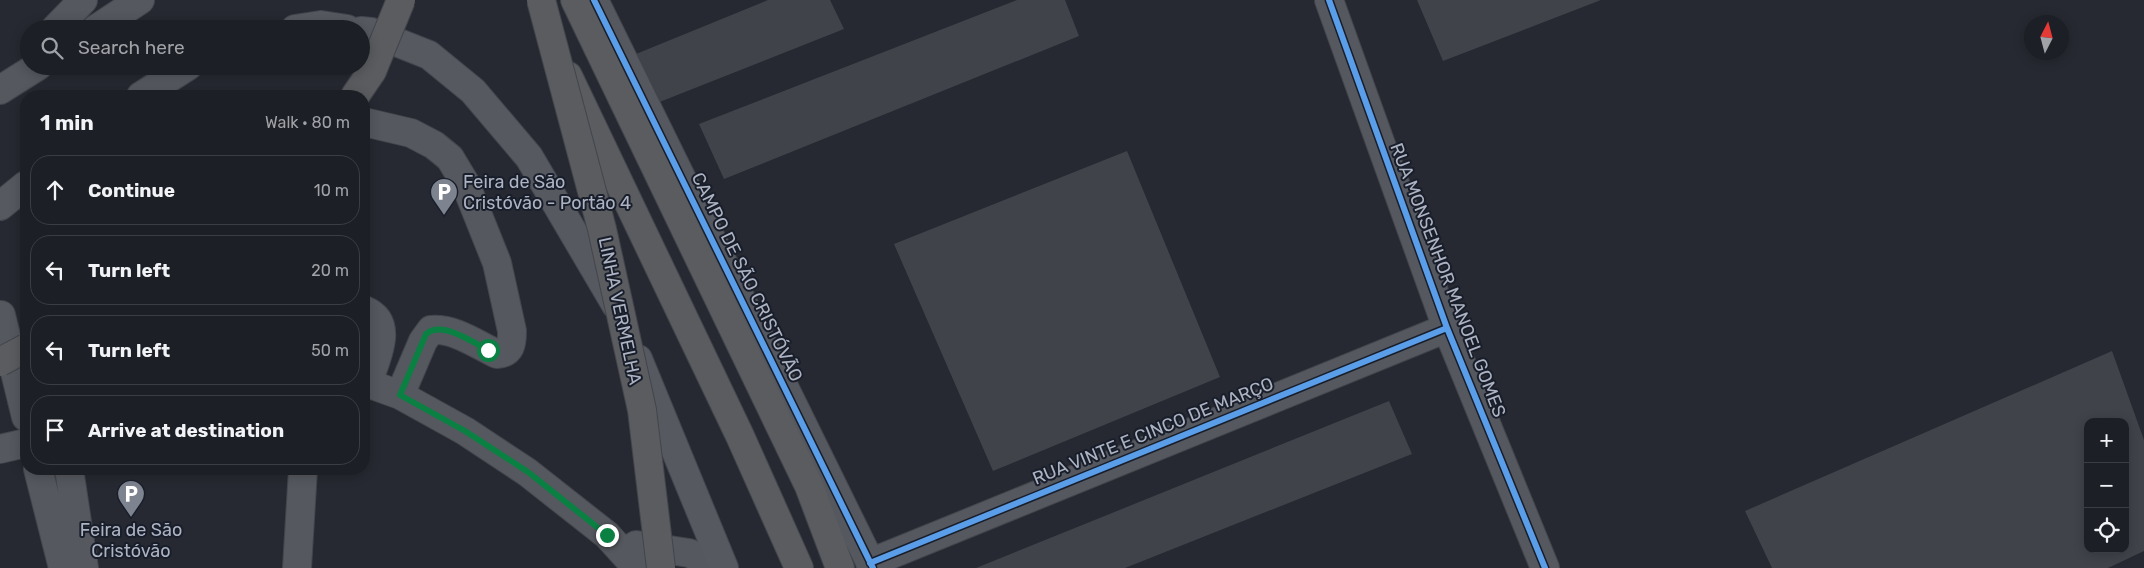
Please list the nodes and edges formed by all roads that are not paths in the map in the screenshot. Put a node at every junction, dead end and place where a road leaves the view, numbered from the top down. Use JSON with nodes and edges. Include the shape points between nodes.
{"nodes":[{"id":1,"x":83,"y":0,"type":"edge"},
{"id":2,"x":140,"y":0,"type":"edge"},
{"id":3,"x":401,"y":0,"type":"edge"},
{"id":4,"x":532,"y":0,"type":"edge"},
{"id":5,"x":541,"y":0,"type":"edge"},
{"id":6,"x":555,"y":0,"type":"edge"},
{"id":7,"x":575,"y":0,"type":"edge"},
{"id":8,"x":594,"y":0,"type":"edge"},
{"id":9,"x":1328,"y":0,"type":"edge"},
{"id":10,"x":64,"y":20,"type":"edge"},
{"id":11,"x":110,"y":20,"type":"edge"},
{"id":12,"x":370,"y":32,"type":"edge"},
{"id":13,"x":20,"y":64,"type":"edge"},
{"id":14,"x":370,"y":74,"type":"edge"},
{"id":15,"x":24,"y":75,"type":"edge"},
{"id":16,"x":174,"y":75,"type":"edge"},
{"id":17,"x":369,"y":75,"type":"edge"},
{"id":18,"x":0,"y":85,"type":"edge"},
{"id":19,"x":0,"y":90,"type":"edge"},
{"id":20,"x":150,"y":90,"type":"edge"},
{"id":21,"x":359,"y":90,"type":"edge"},
{"id":22,"x":370,"y":123,"type":"edge"},
{"id":23,"x":20,"y":189,"type":"edge"},
{"id":24,"x":0,"y":206,"type":"edge"},
{"id":25,"x":370,"y":312,"type":"edge"},
{"id":26,"x":9,"y":316,"type":"edge"},
{"id":27,"x":1447,"y":328,"type":"junction"},
{"id":28,"x":20,"y":351,"type":"edge"},
{"id":29,"x":0,"y":362,"type":"edge"},
{"id":30,"x":370,"y":371,"type":"edge"},
{"id":31,"x":20,"y":381,"type":"edge"},
{"id":32,"x":370,"y":384,"type":"edge"},
{"id":33,"x":400,"y":395,"type":"junction"},
{"id":34,"x":20,"y":445,"type":"edge"},
{"id":35,"x":0,"y":450,"type":"edge"},
{"id":36,"x":40,"y":475,"type":"edge"},
{"id":37,"x":71,"y":475,"type":"edge"},
{"id":38,"x":303,"y":475,"type":"edge"},
{"id":39,"x":614,"y":543,"type":"junction"},
{"id":40,"x":871,"y":565,"type":"edge"},
{"id":41,"x":63,"y":568,"type":"edge"},
{"id":42,"x":84,"y":568,"type":"edge"},
{"id":43,"x":297,"y":568,"type":"edge"},
{"id":44,"x":637,"y":568,"type":"edge"},
{"id":45,"x":660,"y":568,"type":"edge"},
{"id":46,"x":673,"y":568,"type":"edge"},
{"id":47,"x":722,"y":568,"type":"edge"},
{"id":48,"x":799,"y":568,"type":"edge"},
{"id":49,"x":840,"y":568,"type":"edge"},
{"id":50,"x":1545,"y":568,"type":"edge"}],
"edges":[{"from":1,"to":10,"type":"street"},
{"from":2,"to":11,"type":"street"},
{"from":3,"to":14,"type":"highway","bridge":true},
{"from":4,"to":48,"type":"highway","via":[[740,436]]},
{"from":5,"to":45,"type":"highway","name":"LINHA VERMELHA","bridge":true,"via":[[602,229],[642,410]]},
{"from":6,"to":46,"type":"highway","name":"LINHA VERMELHA","via":[[615,226],[656,408]]},
{"from":7,"to":49,"type":"highway","via":[[809,486]]},
{"from":8,"to":40,"type":"street","name":"CAMPO DE SÃO CRISTÓVÃO"},
{"from":9,"to":27,"type":"street","name":"RUA MONSENHOR MANOEL GOMES"},
{"from":12,"to":47,"type":"main road","via":[[429,55],[473,91],[529,157],[614,300]]},
{"from":13,"to":18,"type":"street"},
{"from":15,"to":19,"type":"street"},
{"from":16,"to":20,"type":"main road"},
{"from":17,"to":21,"type":"highway","bridge":true},
{"from":22,"to":33,"type":"street","via":[[411,133],[450,158],[465,182],[497,263],[512,331],[509,349],[497,354],[452,332],[431,330],[426,334]]},
{"from":23,"to":24,"type":"main road"},
{"from":25,"to":30,"type":"street","via":[[382,327]]},
{"from":26,"to":31,"type":"street"},
{"from":27,"to":40,"type":"street","name":"RUA VINTE E CINCO DE MARÇO"},
{"from":27,"to":50,"type":"street","name":"RUA MONSENHOR MANOEL GOMES"},
{"from":28,"to":29,"type":"highway","bridge":true},
{"from":32,"to":33,"type":"street"},
{"from":33,"to":39,"type":"street","via":[[465,431],[528,472]]},
{"from":34,"to":35,"type":"street"},
{"from":36,"to":41,"type":"street"},
{"from":37,"to":42,"type":"street"},
{"from":38,"to":43,"type":"street"},
{"from":39,"to":44,"type":"street"},
{"from":39,"to":47,"type":"street","via":[[689,553]]}]}
